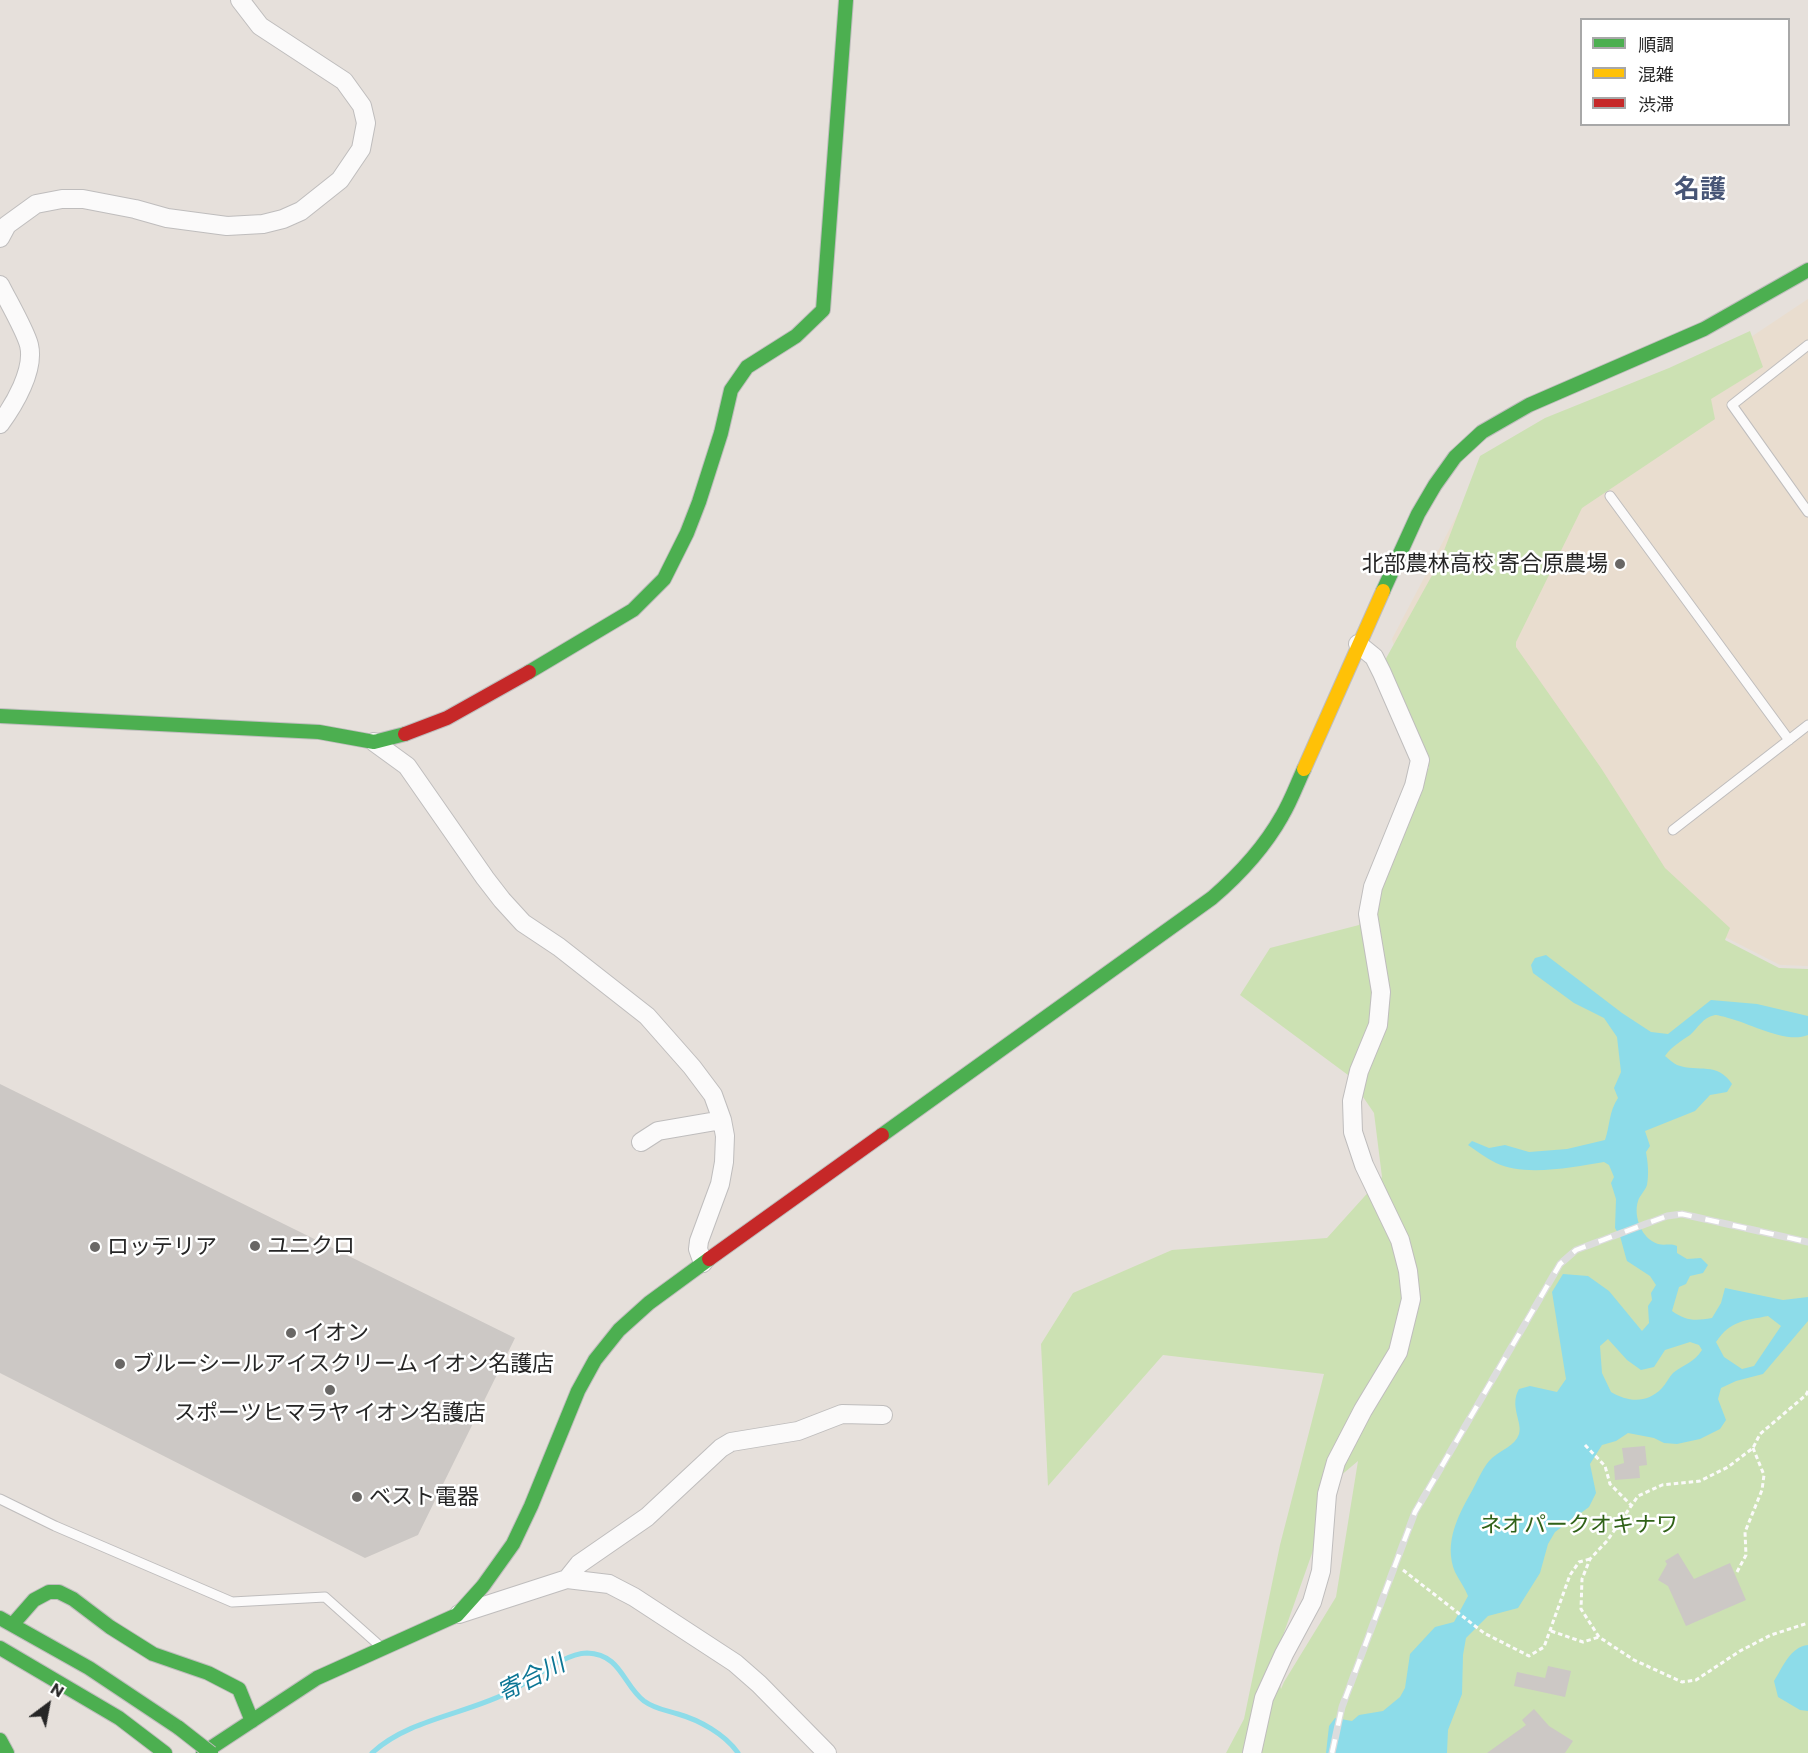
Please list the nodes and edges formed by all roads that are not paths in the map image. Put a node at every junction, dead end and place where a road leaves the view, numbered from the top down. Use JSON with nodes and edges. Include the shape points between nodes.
{"nodes":[{"id":1,"x":240,"y":0,"type":"edge"},
{"id":2,"x":846,"y":0,"type":"edge"},
{"id":3,"x":0,"y":238,"type":"edge"},
{"id":4,"x":1808,"y":270,"type":"edge"},
{"id":5,"x":0,"y":285,"type":"edge"},
{"id":6,"x":1808,"y":345,"type":"edge"},
{"id":7,"x":0,"y":424,"type":"edge"},
{"id":8,"x":1610,"y":496,"type":"dead end"},
{"id":9,"x":1808,"y":512,"type":"edge"},
{"id":10,"x":1358,"y":644,"type":"junction"},
{"id":11,"x":0,"y":716,"type":"edge"},
{"id":12,"x":1808,"y":725,"type":"edge"},
{"id":13,"x":1789,"y":740,"type":"junction"},
{"id":14,"x":374,"y":742,"type":"junction"},
{"id":15,"x":1673,"y":831,"type":"dead end"},
{"id":16,"x":722,"y":1120,"type":"junction"},
{"id":17,"x":641,"y":1142,"type":"dead end"},
{"id":18,"x":703,"y":1263,"type":"junction"},
{"id":19,"x":883,"y":1415,"type":"dead end"},
{"id":20,"x":0,"y":1499,"type":"edge"},
{"id":21,"x":567,"y":1579,"type":"junction"},
{"id":22,"x":457,"y":1615,"type":"junction"},
{"id":23,"x":0,"y":1618,"type":"edge"},
{"id":24,"x":13,"y":1624,"type":"junction"},
{"id":25,"x":381,"y":1647,"type":"junction"},
{"id":26,"x":1,"y":1652,"type":"edge"},
{"id":27,"x":252,"y":1721,"type":"junction"},
{"id":28,"x":0,"y":1740,"type":"edge"},
{"id":29,"x":160,"y":1749,"type":"edge"},
{"id":30,"x":8,"y":1753,"type":"edge"},
{"id":31,"x":204,"y":1753,"type":"edge"},
{"id":32,"x":212,"y":1753,"type":"edge"},
{"id":33,"x":827,"y":1753,"type":"edge"},
{"id":34,"x":1252,"y":1753,"type":"edge"}],
"edges":[{"from":1,"to":3,"type":"street","via":[[260,26],[344,81],[362,105],[366,123],[362,149],[340,180],[302,212],[263,224],[227,226],[167,218],[83,199],[62,200],[36,204],[8,225]]},
{"from":2,"to":14,"type":"main road","via":[[823,310],[796,336],[747,367],[730,390],[699,502],[664,579],[633,610],[565,652],[447,718]]},
{"from":4,"to":10,"type":"main road","via":[[1747,308],[1537,401],[1473,439],[1435,483]]},
{"from":5,"to":7,"type":"street","via":[[30,346],[28,370],[15,404]]},
{"from":6,"to":9,"type":"lane","via":[[1732,405]]},
{"from":8,"to":13,"type":"lane"},
{"from":10,"to":18,"type":"main road","via":[[1283,815],[1238,876]]},
{"from":10,"to":34,"type":"street","via":[[1374,657],[1420,760],[1414,786],[1373,887],[1368,914],[1381,992],[1378,1025],[1359,1071],[1352,1101],[1353,1132],[1364,1165],[1400,1240],[1411,1299],[1398,1352],[1336,1462],[1327,1494],[1321,1572],[1312,1602],[1264,1698]]},
{"from":11,"to":14,"type":"main road","via":[[319,732]]},
{"from":12,"to":13,"type":"lane"},
{"from":13,"to":15,"type":"lane"},
{"from":14,"to":16,"type":"street","via":[[407,766],[485,878],[524,923],[648,1016],[713,1095]]},
{"from":16,"to":17,"type":"street","via":[[658,1131]]},
{"from":16,"to":18,"type":"street","via":[[724,1162],[699,1241]]},
{"from":18,"to":22,"type":"main road","via":[[619,1330],[595,1360],[513,1544]]},
{"from":19,"to":21,"type":"street","via":[[842,1414],[798,1431],[731,1442],[647,1517],[579,1564]]},
{"from":20,"to":25,"type":"lane","via":[[232,1602],[325,1597]]},
{"from":21,"to":22,"type":"street"},
{"from":21,"to":33,"type":"street","via":[[609,1584],[735,1663]]},
{"from":22,"to":25,"type":"main road"},
{"from":23,"to":24,"type":"main road"},
{"from":24,"to":27,"type":"main road","via":[[34,1600],[49,1592],[66,1595],[153,1654],[238,1689]]},
{"from":24,"to":32,"type":"main road","bridge":true,"via":[[89,1668]]},
{"from":25,"to":27,"type":"main road","via":[[316,1678]]},
{"from":26,"to":29,"type":"main road","via":[[80,1693]]},
{"from":27,"to":31,"type":"main road"},
{"from":28,"to":30,"type":"main road"}]}
